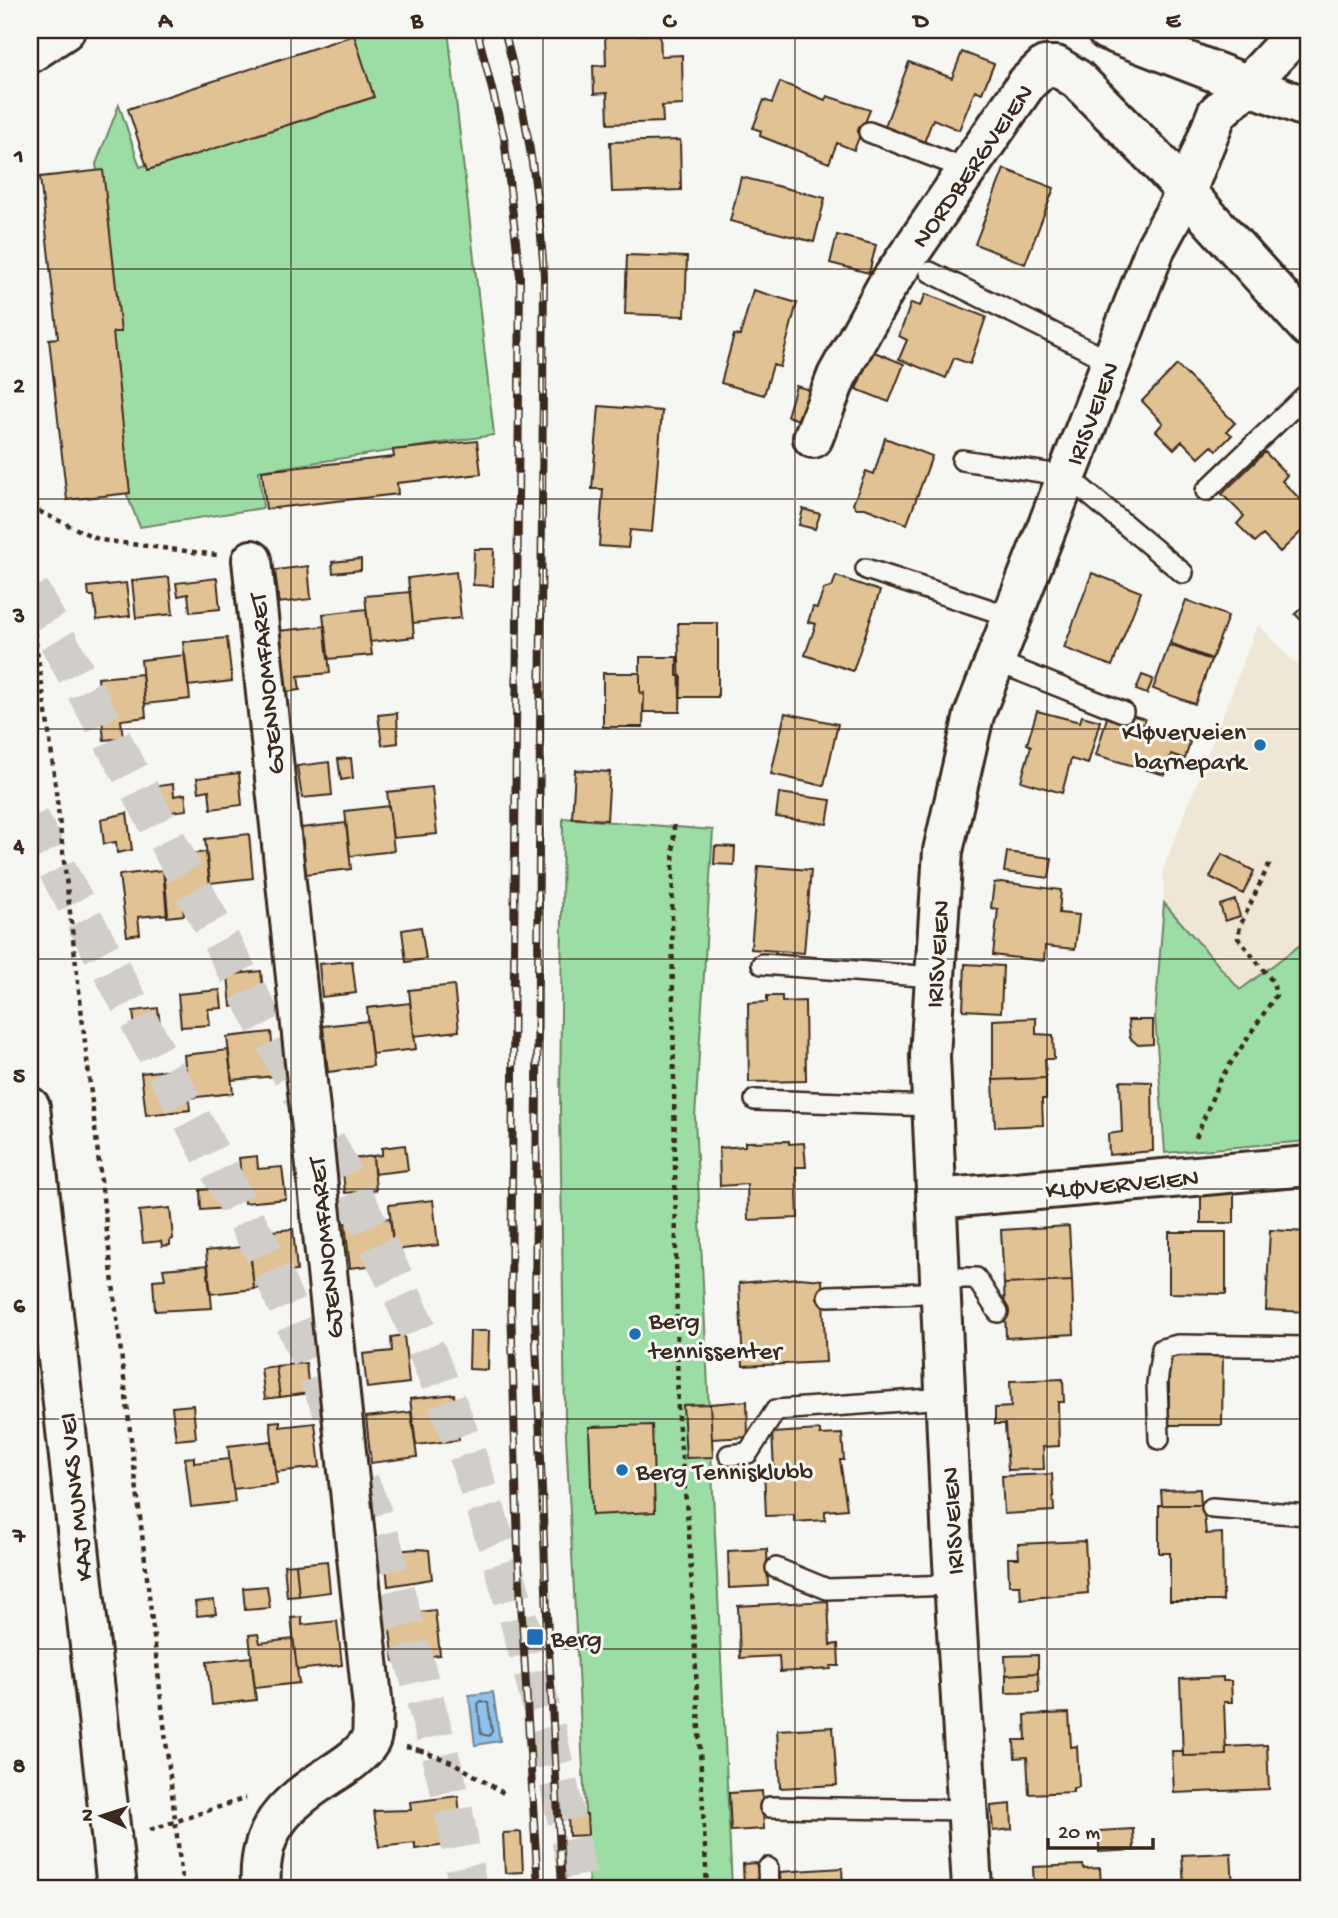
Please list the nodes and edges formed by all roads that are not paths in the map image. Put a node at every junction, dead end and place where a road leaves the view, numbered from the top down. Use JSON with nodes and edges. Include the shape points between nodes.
{"nodes":[{"id":1,"x":65,"y":30,"type":"edge"},
{"id":2,"x":1106,"y":30,"type":"edge"},
{"id":3,"x":1299,"y":30,"type":"edge"},
{"id":4,"x":30,"y":53,"type":"edge"},
{"id":5,"x":1248,"y":85,"type":"junction"},
{"id":6,"x":1308,"y":108,"type":"edge"},
{"id":7,"x":869,"y":132,"type":"dead end"},
{"id":8,"x":968,"y":170,"type":"junction"},
{"id":9,"x":1186,"y":192,"type":"junction"},
{"id":10,"x":930,"y":272,"type":"dead end"},
{"id":11,"x":1308,"y":327,"type":"edge"},
{"id":12,"x":1111,"y":362,"type":"junction"},
{"id":13,"x":1308,"y":393,"type":"edge"},
{"id":14,"x":813,"y":438,"type":"dead end"},
{"id":15,"x":962,"y":460,"type":"dead end"},
{"id":16,"x":1067,"y":476,"type":"junction"},
{"id":17,"x":1206,"y":491,"type":"dead end"},
{"id":18,"x":252,"y":560,"type":"road end"},
{"id":19,"x":866,"y":569,"type":"dead end"},
{"id":20,"x":1183,"y":573,"type":"dead end"},
{"id":21,"x":1012,"y":617,"type":"junction"},
{"id":22,"x":995,"y":661,"type":"junction"},
{"id":23,"x":1123,"y":712,"type":"dead end"},
{"id":24,"x":762,"y":964,"type":"dead end"},
{"id":25,"x":933,"y":976,"type":"junction"},
{"id":26,"x":755,"y":1100,"type":"dead end"},
{"id":27,"x":932,"y":1106,"type":"junction"},
{"id":28,"x":30,"y":1107,"type":"edge"},
{"id":29,"x":1308,"y":1166,"type":"edge"},
{"id":30,"x":936,"y":1199,"type":"junction"},
{"id":31,"x":940,"y":1278,"type":"junction"},
{"id":32,"x":828,"y":1296,"type":"dead end"},
{"id":33,"x":998,"y":1312,"type":"dead end"},
{"id":34,"x":1308,"y":1347,"type":"edge"},
{"id":35,"x":945,"y":1398,"type":"junction"},
{"id":36,"x":1159,"y":1439,"type":"dead end"},
{"id":37,"x":729,"y":1455,"type":"dead end"},
{"id":38,"x":1212,"y":1508,"type":"dead end"},
{"id":39,"x":1308,"y":1515,"type":"edge"},
{"id":40,"x":776,"y":1568,"type":"dead end"},
{"id":41,"x":954,"y":1585,"type":"junction"},
{"id":42,"x":770,"y":1807,"type":"dead end"},
{"id":43,"x":967,"y":1810,"type":"junction"},
{"id":44,"x":768,"y":1868,"type":"dead end"},
{"id":45,"x":117,"y":1888,"type":"edge"},
{"id":46,"x":261,"y":1888,"type":"edge"},
{"id":47,"x":769,"y":1888,"type":"edge"},
{"id":48,"x":972,"y":1888,"type":"edge"}],
"edges":[{"from":1,"to":4,"type":"street"},
{"from":2,"to":5,"type":"street"},
{"from":3,"to":5,"type":"street","name":"IRISVEIEN"},
{"from":5,"to":6,"type":"street"},
{"from":5,"to":9,"type":"street","name":"IRISVEIEN","via":[[1217,113]]},
{"from":7,"to":8,"type":"lane"},
{"from":8,"to":9,"type":"street","name":"NORDBERGVEIEN","via":[[1027,83],[1045,66],[1056,66],[1077,79]]},
{"from":8,"to":14,"type":"street","name":"NORDBERGVEIEN","via":[[885,289],[837,376]]},
{"from":9,"to":11,"type":"street","name":"NORDBERGVEIEN"},
{"from":9,"to":12,"type":"street","name":"IRISVEIEN","via":[[1156,247]]},
{"from":10,"to":12,"type":"lane"},
{"from":12,"to":16,"type":"street","name":"IRISVEIEN"},
{"from":13,"to":17,"type":"lane"},
{"from":15,"to":16,"type":"lane"},
{"from":16,"to":20,"type":"lane"},
{"from":16,"to":21,"type":"street","name":"IRISVEIEN"},
{"from":18,"to":46,"type":"street","name":"GJENNOMFARET","via":[[373,1708],[371,1740],[347,1765],[305,1791],[274,1822],[259,1861]]},
{"from":19,"to":21,"type":"lane"},
{"from":21,"to":22,"type":"street","name":"IRISVEIEN"},
{"from":22,"to":23,"type":"lane"},
{"from":22,"to":25,"type":"street","name":"IRISVEIEN","via":[[974,715],[943,851]]},
{"from":24,"to":25,"type":"lane"},
{"from":25,"to":27,"type":"street","name":"IRISVEIEN"},
{"from":26,"to":27,"type":"lane"},
{"from":27,"to":30,"type":"street","name":"IRISVEIEN"},
{"from":28,"to":45,"type":"street","name":"KAJ MUNKS VEI"},
{"from":29,"to":30,"type":"street","name":"KLØVERVEIEN"},
{"from":30,"to":31,"type":"street","name":"IRISVEIEN"},
{"from":31,"to":32,"type":"lane","via":[[923,1293]]},
{"from":31,"to":33,"type":"lane","via":[[976,1278]]},
{"from":31,"to":35,"type":"street","name":"IRISVEIEN"},
{"from":34,"to":36,"type":"lane","via":[[1178,1345],[1162,1349],[1157,1383]]},
{"from":35,"to":37,"type":"lane","via":[[776,1410],[748,1453]]},
{"from":35,"to":41,"type":"street","name":"IRISVEIEN"},
{"from":38,"to":39,"type":"lane"},
{"from":40,"to":41,"type":"lane","via":[[827,1589]]},
{"from":41,"to":43,"type":"street","name":"IRISVEIEN"},
{"from":42,"to":43,"type":"lane"},
{"from":43,"to":48,"type":"street","name":"IRISVEIEN"},
{"from":44,"to":47,"type":"lane"}]}
